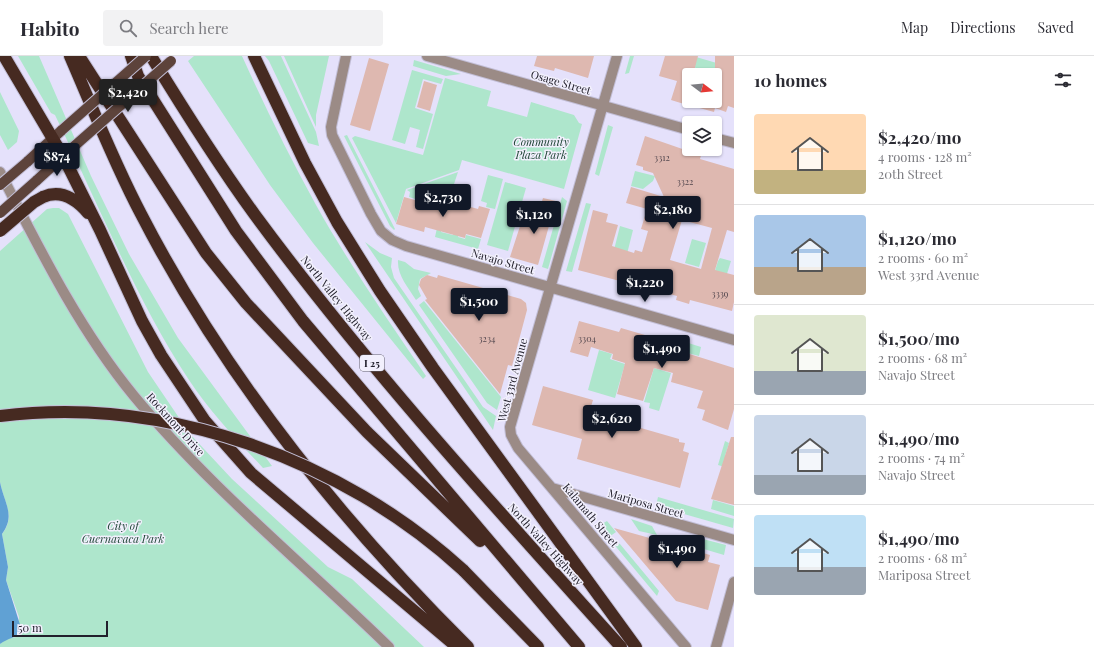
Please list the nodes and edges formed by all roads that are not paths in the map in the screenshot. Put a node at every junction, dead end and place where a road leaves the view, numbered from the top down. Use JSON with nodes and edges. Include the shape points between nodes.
{"nodes":[{"id":1,"x":4,"y":56,"type":"edge"},
{"id":2,"x":70,"y":56,"type":"edge"},
{"id":3,"x":79,"y":56,"type":"edge"},
{"id":4,"x":131,"y":56,"type":"edge"},
{"id":5,"x":146,"y":56,"type":"edge"},
{"id":6,"x":151,"y":56,"type":"edge"},
{"id":7,"x":176,"y":56,"type":"edge"},
{"id":8,"x":254,"y":56,"type":"edge"},
{"id":9,"x":346,"y":56,"type":"edge"},
{"id":10,"x":427,"y":56,"type":"edge"},
{"id":11,"x":617,"y":56,"type":"edge"},
{"id":12,"x":602,"y":106,"type":"junction"},
{"id":13,"x":682,"y":128,"type":"edge"},
{"id":14,"x":57,"y":134,"type":"junction"},
{"id":15,"x":722,"y":140,"type":"edge"},
{"id":16,"x":734,"y":143,"type":"edge"},
{"id":17,"x":67,"y":152,"type":"junction"},
{"id":18,"x":0,"y":172,"type":"edge"},
{"id":19,"x":0,"y":185,"type":"edge"},
{"id":20,"x":0,"y":213,"type":"edge"},
{"id":21,"x":100,"y":230,"type":"junction"},
{"id":22,"x":0,"y":232,"type":"edge"},
{"id":23,"x":550,"y":287,"type":"junction"},
{"id":24,"x":734,"y":340,"type":"edge"},
{"id":25,"x":0,"y":416,"type":"edge"},
{"id":26,"x":511,"y":435,"type":"joint"},
{"id":27,"x":552,"y":488,"type":"junction"},
{"id":28,"x":734,"y":540,"type":"edge"},
{"id":29,"x":734,"y":582,"type":"edge"},
{"id":30,"x":528,"y":588,"type":"junction"},
{"id":31,"x":389,"y":647,"type":"edge"},
{"id":32,"x":457,"y":647,"type":"edge"},
{"id":33,"x":468,"y":647,"type":"edge"},
{"id":34,"x":538,"y":647,"type":"edge"},
{"id":35,"x":578,"y":647,"type":"edge"},
{"id":36,"x":621,"y":647,"type":"edge"},
{"id":37,"x":636,"y":647,"type":"edge"},
{"id":38,"x":686,"y":647,"type":"edge"},
{"id":39,"x":716,"y":647,"type":"edge"}],
"edges":[{"from":1,"to":14,"type":"highway"},
{"from":2,"to":33,"type":"highway","via":[[141,214],[173,272],[228,359],[330,497],[375,550]]},
{"from":3,"to":30,"type":"highway","via":[[206,254],[246,303],[367,432]]},
{"from":4,"to":30,"type":"highway","via":[[138,76],[236,231],[272,280],[303,321]]},
{"from":5,"to":14,"type":"main road","bridge":true},
{"from":6,"to":36,"type":"highway","name":"North Valley Highway","number":"I 25","via":[[225,172],[320,300],[494,505]]},
{"from":7,"to":17,"type":"main road","bridge":true},
{"from":8,"to":37,"type":"highway","via":[[305,163],[360,260],[433,368]]},
{"from":9,"to":23,"type":"street","name":"Navajo Street","via":[[331,127],[337,148],[371,214],[386,236],[406,246]]},
{"from":10,"to":12,"type":"street","name":"Osage Street"},
{"from":11,"to":12,"type":"street","name":"West 33rd Avenue"},
{"from":12,"to":13,"type":"street","name":"Osage Street"},
{"from":12,"to":23,"type":"street","name":"West 33rd Avenue"},
{"from":14,"to":17,"type":"highway"},
{"from":14,"to":19,"type":"main road","bridge":true},
{"from":15,"to":16,"type":"street"},
{"from":17,"to":20,"type":"main road","bridge":true},
{"from":17,"to":21,"type":"highway"},
{"from":18,"to":31,"type":"street","name":"Rockmont Drive","via":[[64,293],[99,349],[134,396],[191,459]]},
{"from":21,"to":22,"type":"highway","bridge":true,"via":[[84,208],[75,200],[60,194],[43,197],[34,202]]},
{"from":21,"to":32,"type":"highway","via":[[142,321],[161,355],[205,421],[251,473]]},
{"from":23,"to":24,"type":"street","name":"Navajo Street"},
{"from":23,"to":26,"type":"street","name":"West 33rd Avenue","via":[[511,426]]},
{"from":25,"to":34,"type":"highway","bridge":true,"via":[[80,413],[140,419],[212,434],[296,463],[364,496],[417,531],[463,570]]},
{"from":26,"to":27,"type":"street","name":"Kalamath Street"},
{"from":27,"to":28,"type":"street","name":"Mariposa Street"},
{"from":27,"to":38,"type":"street","name":"Kalamath Street"},
{"from":29,"to":39,"type":"street"},
{"from":30,"to":35,"type":"highway"}]}
